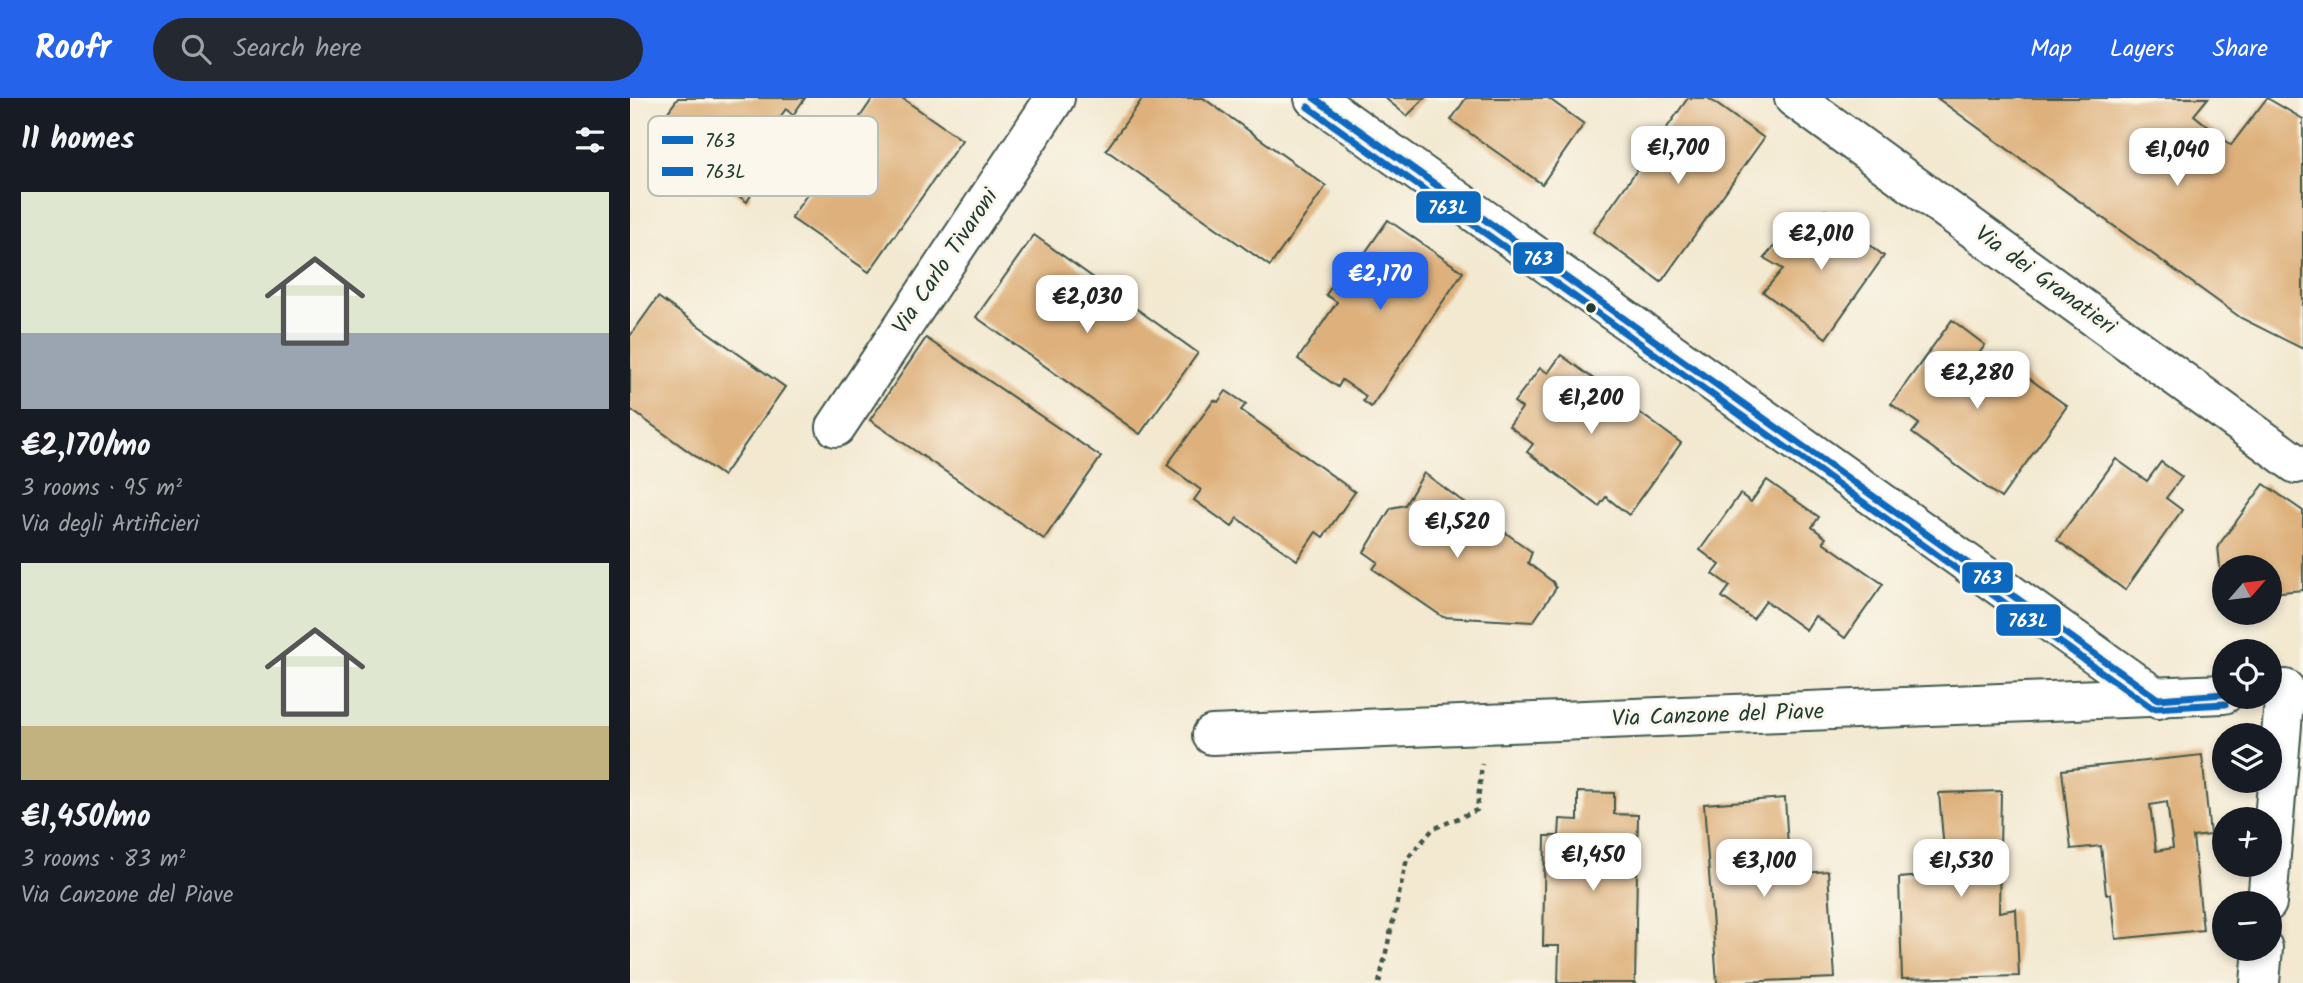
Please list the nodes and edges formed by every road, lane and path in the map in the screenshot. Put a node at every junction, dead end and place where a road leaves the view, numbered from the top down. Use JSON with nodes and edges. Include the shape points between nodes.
{"nodes":[{"id":1,"x":1055,"y":98,"type":"edge"},
{"id":2,"x":1314,"y":98,"type":"edge"},
{"id":3,"x":1794,"y":98,"type":"edge"},
{"id":4,"x":836,"y":427,"type":"dead end"},
{"id":5,"x":2296,"y":464,"type":"dead end"},
{"id":6,"x":2286,"y":689,"type":"edge"},
{"id":7,"x":2212,"y":695,"type":"edge"},
{"id":8,"x":2158,"y":699,"type":"junction"},
{"id":9,"x":1486,"y":725,"type":"junction"},
{"id":10,"x":1212,"y":735,"type":"dead end"},
{"id":11,"x":2268,"y":891,"type":"edge"},
{"id":12,"x":2262,"y":961,"type":"edge"},
{"id":13,"x":1379,"y":983,"type":"edge"},
{"id":14,"x":2260,"y":983,"type":"edge"}],
"edges":[{"from":1,"to":4,"type":"street","name":"Via Carlo Tivaroni"},
{"from":2,"to":8,"type":"street"},
{"from":3,"to":5,"type":"street","name":"Via dei Granatieri"},
{"from":6,"to":11,"type":"street"},
{"from":7,"to":8,"type":"street","name":"Via Canzone del Piave"},
{"from":8,"to":9,"type":"street","name":"Via Canzone del Piave"},
{"from":9,"to":10,"type":"street","name":"Via Canzone del Piave"},
{"from":9,"to":13,"type":"path","via":[[1477,810],[1433,829],[1406,859]]},
{"from":12,"to":14,"type":"street"}]}
